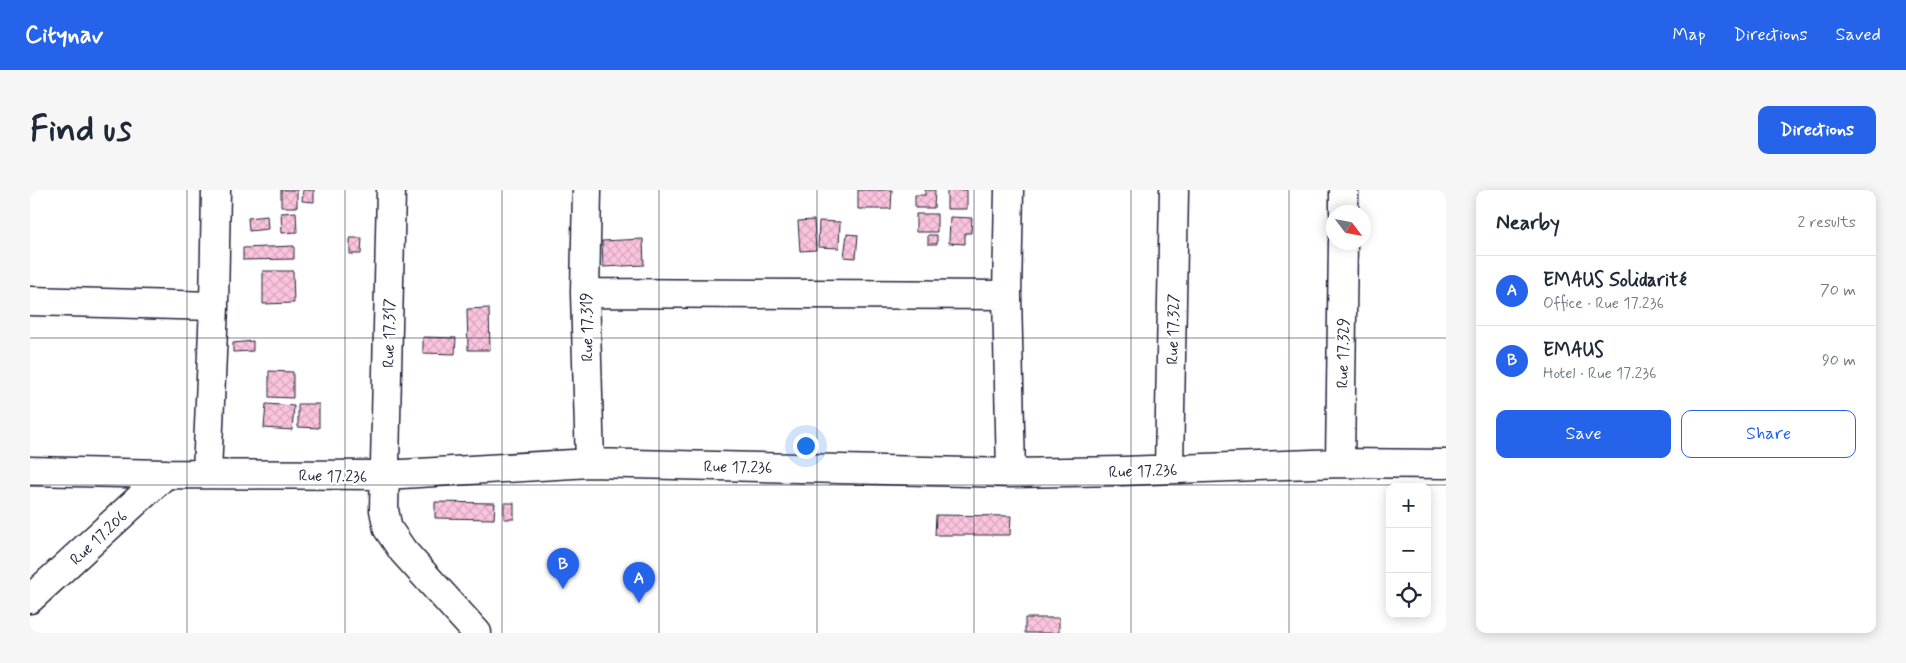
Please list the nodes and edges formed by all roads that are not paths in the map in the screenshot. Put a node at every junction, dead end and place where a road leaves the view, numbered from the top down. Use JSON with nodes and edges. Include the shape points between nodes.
{"nodes":[{"id":1,"x":216,"y":190,"type":"edge"},
{"id":2,"x":391,"y":190,"type":"edge"},
{"id":3,"x":586,"y":190,"type":"edge"},
{"id":4,"x":1010,"y":190,"type":"edge"},
{"id":5,"x":1174,"y":190,"type":"edge"},
{"id":6,"x":1344,"y":190,"type":"edge"},
{"id":7,"x":1344,"y":205,"type":"edge"},
{"id":8,"x":1343,"y":250,"type":"edge"},
{"id":9,"x":585,"y":293,"type":"junction"},
{"id":10,"x":1007,"y":295,"type":"junction"},
{"id":11,"x":30,"y":301,"type":"edge"},
{"id":12,"x":214,"y":306,"type":"junction"},
{"id":13,"x":590,"y":463,"type":"junction"},
{"id":14,"x":1340,"y":463,"type":"junction"},
{"id":15,"x":1446,"y":464,"type":"edge"},
{"id":16,"x":1169,"y":468,"type":"junction"},
{"id":17,"x":30,"y":471,"type":"edge"},
{"id":18,"x":207,"y":473,"type":"junction"},
{"id":19,"x":1011,"y":473,"type":"junction"},
{"id":20,"x":166,"y":474,"type":"junction"},
{"id":21,"x":384,"y":475,"type":"junction"},
{"id":22,"x":30,"y":599,"type":"edge"},
{"id":23,"x":478,"y":633,"type":"edge"}],
"edges":[{"from":1,"to":12,"type":"street"},
{"from":2,"to":21,"type":"street","name":"Rue 17.317"},
{"from":3,"to":9,"type":"street","name":"Rue 17.319"},
{"from":4,"to":10,"type":"street"},
{"from":5,"to":16,"type":"street","name":"Rue 17.327"},
{"from":6,"to":7,"type":"street"},
{"from":8,"to":14,"type":"street","name":"Rue 17.329"},
{"from":9,"to":10,"type":"street"},
{"from":9,"to":13,"type":"street","name":"Rue 17.319"},
{"from":10,"to":19,"type":"street"},
{"from":11,"to":12,"type":"street"},
{"from":12,"to":18,"type":"street"},
{"from":13,"to":19,"type":"street","name":"Rue 17.236"},
{"from":13,"to":21,"type":"street","name":"Rue 17.236"},
{"from":14,"to":15,"type":"street","name":"Rue 17.236"},
{"from":14,"to":16,"type":"street","name":"Rue 17.236"},
{"from":16,"to":19,"type":"street","name":"Rue 17.236"},
{"from":17,"to":20,"type":"street","name":"Rue 17.236"},
{"from":18,"to":20,"type":"street","name":"Rue 17.236"},
{"from":18,"to":21,"type":"street","name":"Rue 17.236"},
{"from":20,"to":22,"type":"street","name":"Rue 17.206"},
{"from":21,"to":23,"type":"street","name":"Rue 17.317","via":[[384,510],[388,529],[403,551]]}]}
